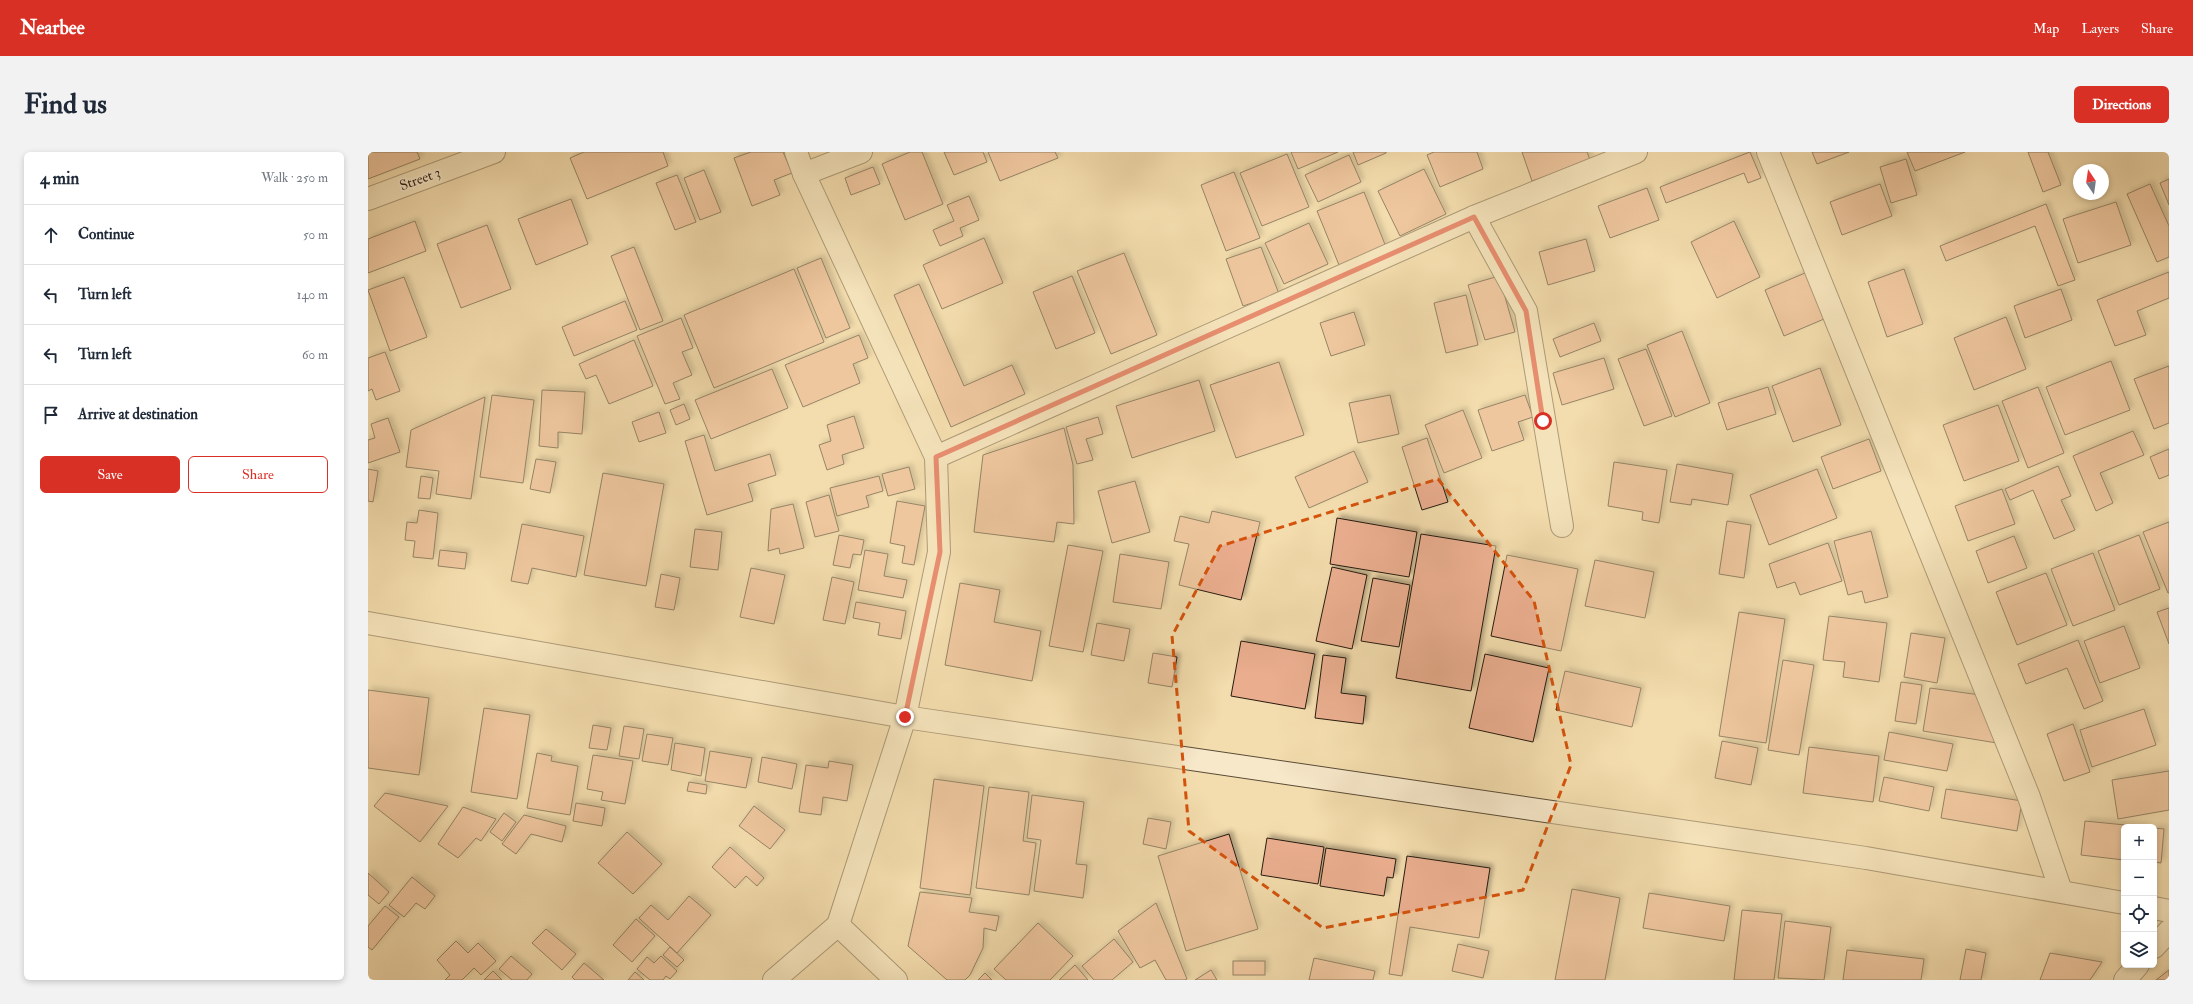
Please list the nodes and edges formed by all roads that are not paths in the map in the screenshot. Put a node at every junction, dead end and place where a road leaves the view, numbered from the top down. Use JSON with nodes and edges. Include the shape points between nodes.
{"nodes":[{"id":1,"x":494,"y":152,"type":"edge"},
{"id":2,"x":796,"y":152,"type":"edge"},
{"id":3,"x":861,"y":152,"type":"edge"},
{"id":4,"x":1636,"y":152,"type":"edge"},
{"id":5,"x":1768,"y":152,"type":"edge"},
{"id":6,"x":804,"y":174,"type":"junction"},
{"id":7,"x":368,"y":199,"type":"edge"},
{"id":8,"x":1474,"y":217,"type":"junction"},
{"id":9,"x":936,"y":457,"type":"junction"},
{"id":10,"x":1562,"y":526,"type":"dead end"},
{"id":11,"x":368,"y":623,"type":"edge"},
{"id":12,"x":905,"y":717,"type":"junction"},
{"id":13,"x":2061,"y":891,"type":"junction"},
{"id":14,"x":2121,"y":902,"type":"edge"},
{"id":15,"x":2157,"y":909,"type":"edge"},
{"id":16,"x":2169,"y":911,"type":"edge"},
{"id":17,"x":838,"y":925,"type":"junction"},
{"id":18,"x":2169,"y":931,"type":"edge"},
{"id":19,"x":2157,"y":944,"type":"edge"},
{"id":20,"x":2135,"y":968,"type":"edge"},
{"id":21,"x":774,"y":980,"type":"edge"},
{"id":22,"x":896,"y":980,"type":"edge"},
{"id":23,"x":2125,"y":980,"type":"edge"}],
"edges":[{"from":1,"to":7,"type":"street","name":"Street 3"},
{"from":2,"to":6,"type":"street"},
{"from":3,"to":6,"type":"street"},
{"from":4,"to":8,"type":"street"},
{"from":5,"to":13,"type":"street","via":[[2029,797]]},
{"from":6,"to":9,"type":"street"},
{"from":8,"to":9,"type":"street"},
{"from":8,"to":10,"type":"street","via":[[1526,311]]},
{"from":9,"to":12,"type":"street","via":[[940,552]]},
{"from":11,"to":12,"type":"street"},
{"from":12,"to":13,"type":"street","via":[[1835,854]]},
{"from":12,"to":17,"type":"street"},
{"from":13,"to":14,"type":"street"},
{"from":15,"to":16,"type":"street"},
{"from":17,"to":21,"type":"street"},
{"from":17,"to":22,"type":"street"},
{"from":18,"to":19,"type":"street"},
{"from":20,"to":23,"type":"street"}]}
